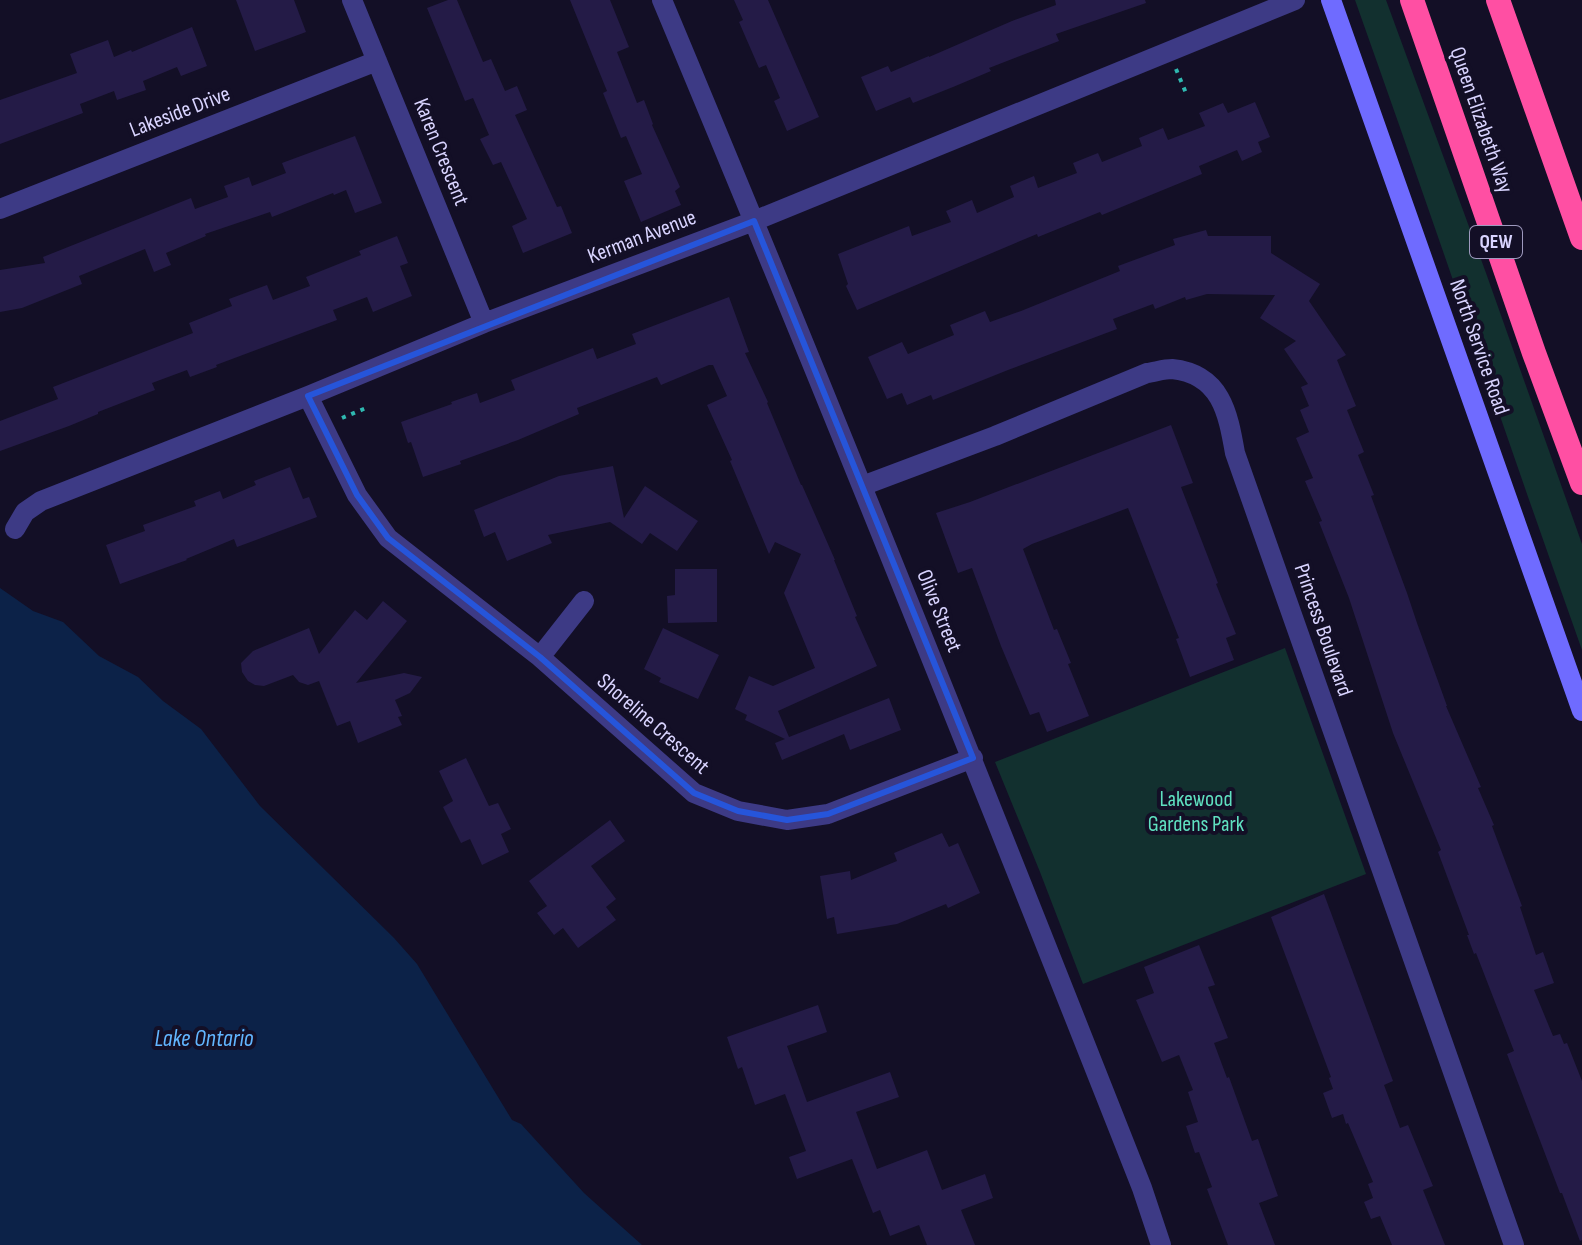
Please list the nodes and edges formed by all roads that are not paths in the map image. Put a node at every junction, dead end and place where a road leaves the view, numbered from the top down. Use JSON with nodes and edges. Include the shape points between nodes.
{"nodes":[{"id":1,"x":352,"y":0,"type":"edge"},
{"id":2,"x":662,"y":0,"type":"edge"},
{"id":3,"x":1295,"y":0,"type":"edge"},
{"id":4,"x":1331,"y":0,"type":"edge"},
{"id":5,"x":1412,"y":0,"type":"edge"},
{"id":6,"x":1498,"y":0,"type":"edge"},
{"id":7,"x":377,"y":61,"type":"junction"},
{"id":8,"x":0,"y":209,"type":"edge"},
{"id":9,"x":754,"y":221,"type":"junction"},
{"id":10,"x":1582,"y":238,"type":"edge"},
{"id":11,"x":484,"y":323,"type":"junction"},
{"id":12,"x":308,"y":396,"type":"junction"},
{"id":13,"x":1582,"y":483,"type":"edge"},
{"id":14,"x":862,"y":486,"type":"junction"},
{"id":15,"x":15,"y":529,"type":"dead end"},
{"id":16,"x":584,"y":601,"type":"dead end"},
{"id":17,"x":540,"y":657,"type":"junction"},
{"id":18,"x":1582,"y":711,"type":"edge"},
{"id":19,"x":973,"y":758,"type":"junction"},
{"id":20,"x":1161,"y":1245,"type":"edge"},
{"id":21,"x":1514,"y":1245,"type":"edge"}],
"edges":[{"from":1,"to":7,"type":"street","name":"Karen Crescent"},
{"from":2,"to":9,"type":"street","name":"Olive Street"},
{"from":3,"to":9,"type":"street","name":"Kerman Avenue"},
{"from":4,"to":18,"type":"street","name":"North Service Road"},
{"from":5,"to":13,"type":"highway","name":"Queen Elizabeth Way","number":"QEW"},
{"from":6,"to":10,"type":"highway"},
{"from":7,"to":8,"type":"street","name":"Lakeside Drive"},
{"from":7,"to":11,"type":"street","name":"Karen Crescent"},
{"from":9,"to":11,"type":"street","name":"Kerman Avenue"},
{"from":9,"to":14,"type":"street","name":"Olive Street"},
{"from":11,"to":12,"type":"street","name":"Kerman Avenue"},
{"from":12,"to":15,"type":"street","name":"Kerman Avenue","via":[[41,501],[25,512]]},
{"from":12,"to":17,"type":"street","name":"Shoreline Crescent","via":[[357,495],[388,538]]},
{"from":14,"to":19,"type":"street","name":"Olive Street"},
{"from":14,"to":21,"type":"street","name":"Princess Boulevard","via":[[1147,373],[1171,369],[1210,383],[1229,417],[1235,453]]},
{"from":16,"to":17,"type":"street"},
{"from":17,"to":19,"type":"street","name":"Shoreline Crescent","via":[[694,793],[738,811],[787,820],[828,814]]},
{"from":19,"to":20,"type":"street","name":"Olive Street"}]}
